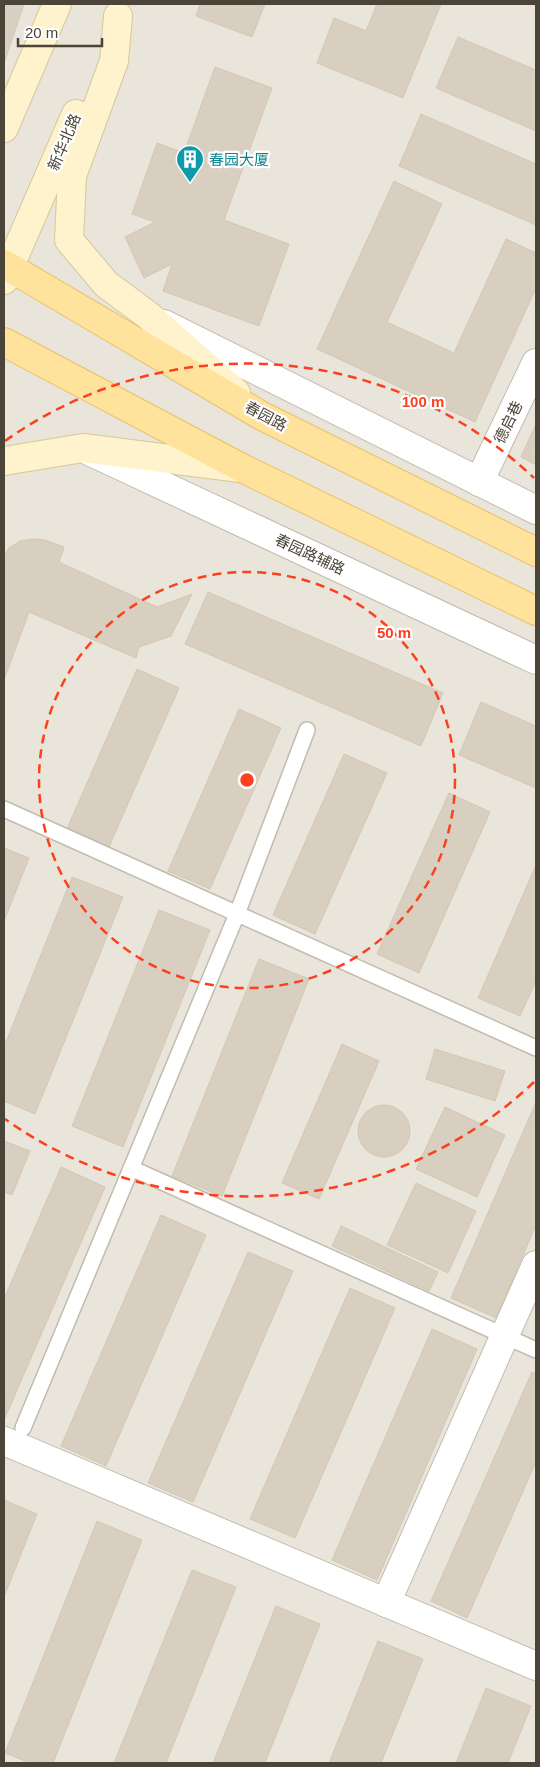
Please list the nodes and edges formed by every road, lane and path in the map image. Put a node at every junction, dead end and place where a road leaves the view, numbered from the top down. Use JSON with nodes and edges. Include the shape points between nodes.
{"nodes":[{"id":1,"x":57,"y":4,"type":"edge"},
{"id":2,"x":120,"y":10,"type":"edge"},
{"id":3,"x":45,"y":32,"type":"junction"},
{"id":4,"x":4,"y":98,"type":"edge"},
{"id":5,"x":4,"y":128,"type":"edge"},
{"id":6,"x":6,"y":270,"type":"edge"},
{"id":7,"x":149,"y":316,"type":"junction"},
{"id":8,"x":4,"y":342,"type":"edge"},
{"id":9,"x":536,"y":363,"type":"edge"},
{"id":10,"x":262,"y":416,"type":"junction"},
{"id":11,"x":83,"y":448,"type":"junction"},
{"id":12,"x":4,"y":461,"type":"edge"},
{"id":13,"x":242,"y":468,"type":"junction"},
{"id":14,"x":479,"y":482,"type":"junction"},
{"id":15,"x":536,"y":510,"type":"edge"},
{"id":16,"x":536,"y":552,"type":"edge"},
{"id":17,"x":536,"y":611,"type":"edge"},
{"id":18,"x":536,"y":660,"type":"edge"},
{"id":19,"x":307,"y":730,"type":"dead end"},
{"id":20,"x":4,"y":809,"type":"edge"},
{"id":21,"x":237,"y":914,"type":"junction"},
{"id":22,"x":536,"y":1048,"type":"edge"},
{"id":23,"x":131,"y":1168,"type":"junction"},
{"id":24,"x":536,"y":1265,"type":"edge"},
{"id":25,"x":504,"y":1336,"type":"junction"},
{"id":26,"x":536,"y":1350,"type":"edge"},
{"id":27,"x":13,"y":1434,"type":"edge"},
{"id":28,"x":386,"y":1603,"type":"junction"},
{"id":29,"x":536,"y":1666,"type":"edge"}],
"edges":[{"from":1,"to":3,"type":"main road"},
{"from":2,"to":6,"type":"main road","name":"新华北路"},
{"from":2,"to":7,"type":"main road","via":[[114,61],[72,176],[69,240],[106,284]]},
{"from":3,"to":4,"type":"main road"},
{"from":3,"to":5,"type":"main road"},
{"from":6,"to":10,"type":"main road","name":"春园路"},
{"from":7,"to":10,"type":"main road"},
{"from":7,"to":14,"type":"street"},
{"from":8,"to":13,"type":"main road"},
{"from":9,"to":14,"type":"street","name":"德启巷"},
{"from":10,"to":16,"type":"main road","name":"春园路"},
{"from":11,"to":12,"type":"main road"},
{"from":11,"to":13,"type":"main road"},
{"from":11,"to":18,"type":"street","name":"春园路辅路"},
{"from":13,"to":17,"type":"main road"},
{"from":14,"to":15,"type":"street"},
{"from":19,"to":21,"type":"lane"},
{"from":20,"to":21,"type":"lane"},
{"from":21,"to":22,"type":"lane"},
{"from":21,"to":23,"type":"lane"},
{"from":23,"to":25,"type":"lane"},
{"from":23,"to":27,"type":"lane"},
{"from":24,"to":25,"type":"street"},
{"from":25,"to":26,"type":"lane"},
{"from":25,"to":28,"type":"street"},
{"from":27,"to":28,"type":"street"},
{"from":28,"to":29,"type":"street"}]}
